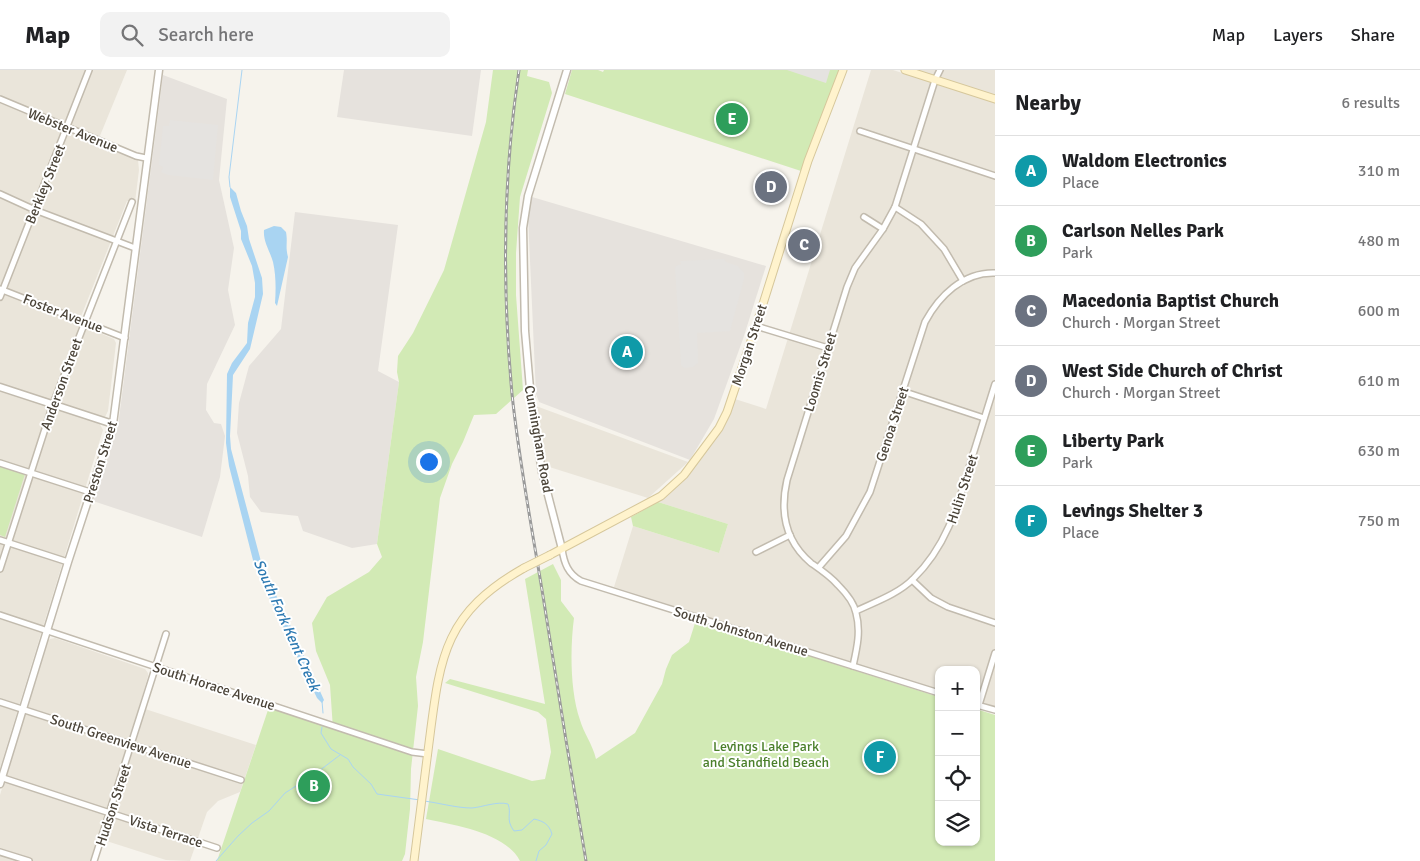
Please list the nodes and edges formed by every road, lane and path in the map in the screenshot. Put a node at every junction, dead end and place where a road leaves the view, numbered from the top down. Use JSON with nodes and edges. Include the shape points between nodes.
{"nodes":[{"id":1,"x":89,"y":70,"type":"edge"},
{"id":2,"x":159,"y":70,"type":"edge"},
{"id":3,"x":566,"y":70,"type":"edge"},
{"id":4,"x":843,"y":70,"type":"edge"},
{"id":5,"x":905,"y":70,"type":"edge"},
{"id":6,"x":940,"y":70,"type":"edge"},
{"id":7,"x":935,"y":80,"type":"junction"},
{"id":8,"x":995,"y":99,"type":"edge"},
{"id":9,"x":0,"y":100,"type":"edge"},
{"id":10,"x":67,"y":128,"type":"junction"},
{"id":11,"x":860,"y":131,"type":"dead end"},
{"id":12,"x":913,"y":148,"type":"junction"},
{"id":13,"x":146,"y":158,"type":"junction"},
{"id":14,"x":995,"y":176,"type":"edge"},
{"id":15,"x":0,"y":194,"type":"edge"},
{"id":16,"x":132,"y":202,"type":"dead end"},
{"id":17,"x":895,"y":207,"type":"junction"},
{"id":18,"x":35,"y":210,"type":"junction"},
{"id":19,"x":864,"y":217,"type":"dead end"},
{"id":20,"x":882,"y":230,"type":"junction"},
{"id":21,"x":116,"y":241,"type":"junction"},
{"id":22,"x":135,"y":248,"type":"junction"},
{"id":23,"x":995,"y":273,"type":"edge"},
{"id":24,"x":963,"y":281,"type":"junction"},
{"id":25,"x":1,"y":289,"type":"edge"},
{"id":26,"x":0,"y":297,"type":"edge"},
{"id":27,"x":85,"y":322,"type":"junction"},
{"id":28,"x":756,"y":326,"type":"junction"},
{"id":29,"x":125,"y":338,"type":"junction"},
{"id":30,"x":828,"y":348,"type":"junction"},
{"id":31,"x":995,"y":384,"type":"edge"},
{"id":32,"x":0,"y":387,"type":"edge"},
{"id":33,"x":902,"y":391,"type":"junction"},
{"id":34,"x":53,"y":404,"type":"junction"},
{"id":35,"x":984,"y":418,"type":"junction"},
{"id":36,"x":114,"y":424,"type":"junction"},
{"id":37,"x":0,"y":463,"type":"edge"},
{"id":38,"x":30,"y":473,"type":"junction"},
{"id":39,"x":90,"y":492,"type":"junction"},
{"id":40,"x":790,"y":535,"type":"junction"},
{"id":41,"x":0,"y":540,"type":"edge"},
{"id":42,"x":9,"y":542,"type":"junction"},
{"id":43,"x":562,"y":549,"type":"junction"},
{"id":44,"x":756,"y":552,"type":"dead end"},
{"id":45,"x":68,"y":562,"type":"junction"},
{"id":46,"x":818,"y":567,"type":"junction"},
{"id":47,"x":0,"y":568,"type":"edge"},
{"id":48,"x":912,"y":580,"type":"junction"},
{"id":49,"x":856,"y":611,"type":"junction"},
{"id":50,"x":0,"y":615,"type":"edge"},
{"id":51,"x":995,"y":623,"type":"edge"},
{"id":52,"x":48,"y":630,"type":"junction"},
{"id":53,"x":166,"y":634,"type":"dead end"},
{"id":54,"x":995,"y":653,"type":"edge"},
{"id":55,"x":853,"y":666,"type":"junction"},
{"id":56,"x":156,"y":667,"type":"junction"},
{"id":57,"x":935,"y":692,"type":"edge"},
{"id":58,"x":980,"y":699,"type":"edge"},
{"id":59,"x":0,"y":702,"type":"edge"},
{"id":60,"x":980,"y":706,"type":"edge"},
{"id":61,"x":23,"y":710,"type":"junction"},
{"id":62,"x":995,"y":710,"type":"edge"},
{"id":63,"x":132,"y":745,"type":"junction"},
{"id":64,"x":428,"y":754,"type":"junction"},
{"id":65,"x":1,"y":780,"type":"edge"},
{"id":66,"x":241,"y":780,"type":"dead end"},
{"id":67,"x":110,"y":813,"type":"junction"},
{"id":68,"x":217,"y":848,"type":"dead end"},
{"id":69,"x":0,"y":852,"type":"edge"},
{"id":70,"x":29,"y":861,"type":"edge"},
{"id":71,"x":94,"y":861,"type":"edge"},
{"id":72,"x":414,"y":861,"type":"edge"}],
"edges":[{"from":1,"to":10,"type":"street","name":"Berkley Street"},
{"from":2,"to":13,"type":"street","name":"Preston Street"},
{"from":3,"to":43,"type":"street","name":"Cunningham Road","via":[[528,196],[523,228],[525,331],[531,400],[542,472]]},
{"from":4,"to":28,"type":"main road","name":"Morgan Street","via":[[808,161]]},
{"from":5,"to":7,"type":"main road"},
{"from":6,"to":7,"type":"street","name":"Loomis Street"},
{"from":7,"to":8,"type":"main road"},
{"from":7,"to":12,"type":"street","name":"Loomis Street"},
{"from":9,"to":10,"type":"street","name":"Webster Avenue"},
{"from":10,"to":13,"type":"street","name":"Webster Avenue"},
{"from":10,"to":18,"type":"street","name":"Berkley Street"},
{"from":11,"to":12,"type":"street"},
{"from":12,"to":14,"type":"street"},
{"from":12,"to":17,"type":"street","name":"Loomis Street"},
{"from":13,"to":22,"type":"street","name":"Preston Street"},
{"from":15,"to":18,"type":"street"},
{"from":16,"to":21,"type":"street","name":"Anderson Street"},
{"from":17,"to":20,"type":"street","name":"Loomis Street"},
{"from":17,"to":24,"type":"street","via":[[921,224],[944,249]]},
{"from":18,"to":21,"type":"street"},
{"from":18,"to":25,"type":"street","name":"Berkley Street"},
{"from":19,"to":20,"type":"street"},
{"from":20,"to":30,"type":"street","name":"Loomis Street","via":[[847,287]]},
{"from":21,"to":22,"type":"street"},
{"from":21,"to":27,"type":"street","name":"Anderson Street"},
{"from":22,"to":29,"type":"street","name":"Preston Street"},
{"from":23,"to":24,"type":"street","name":"Genoa Street","via":[[988,272]]},
{"from":24,"to":33,"type":"street","name":"Genoa Street","via":[[932,309]]},
{"from":25,"to":26,"type":"street","name":"Berkley Street"},
{"from":25,"to":27,"type":"street","name":"Foster Avenue"},
{"from":27,"to":29,"type":"street","name":"Foster Avenue"},
{"from":27,"to":34,"type":"street","name":"Anderson Street"},
{"from":28,"to":30,"type":"street"},
{"from":28,"to":43,"type":"main road","name":"Morgan Street","via":[[727,412],[684,475],[655,500]]},
{"from":29,"to":36,"type":"street","name":"Preston Street"},
{"from":30,"to":40,"type":"street","name":"Loomis Street","via":[[783,498],[784,518]]},
{"from":31,"to":35,"type":"street","name":"Hulin Street"},
{"from":32,"to":34,"type":"street"},
{"from":33,"to":35,"type":"street"},
{"from":33,"to":46,"type":"street","name":"Genoa Street","via":[[870,492],[846,536]]},
{"from":34,"to":36,"type":"street"},
{"from":34,"to":38,"type":"street","name":"Anderson Street"},
{"from":35,"to":48,"type":"street","name":"Hulin Street","via":[[955,516],[943,540]]},
{"from":36,"to":39,"type":"street","name":"Preston Street"},
{"from":37,"to":38,"type":"street"},
{"from":38,"to":39,"type":"street"},
{"from":38,"to":42,"type":"street","name":"Anderson Street"},
{"from":39,"to":45,"type":"street","name":"Preston Street"},
{"from":40,"to":44,"type":"street"},
{"from":40,"to":46,"type":"street","name":"Loomis Street"},
{"from":41,"to":42,"type":"street"},
{"from":42,"to":45,"type":"street"},
{"from":42,"to":47,"type":"street","name":"Anderson Street"},
{"from":43,"to":55,"type":"street","name":"South Johnston Avenue","via":[[566,566],[573,577],[581,581]]},
{"from":43,"to":64,"type":"main road","bridge":true,"via":[[499,582],[464,617],[444,655],[439,674]]},
{"from":45,"to":52,"type":"street","name":"Preston Street"},
{"from":46,"to":49,"type":"street","name":"Loomis Street","via":[[846,593]]},
{"from":48,"to":49,"type":"street","name":"Hulin Street"},
{"from":48,"to":51,"type":"street","via":[[931,598]]},
{"from":49,"to":55,"type":"street","name":"Loomis Street","via":[[859,642]]},
{"from":50,"to":52,"type":"street","name":"South Horace Avenue"},
{"from":52,"to":56,"type":"street","name":"South Horace Avenue"},
{"from":52,"to":61,"type":"street","name":"Preston Street"},
{"from":53,"to":56,"type":"street","name":"Hudson Street"},
{"from":54,"to":58,"type":"street"},
{"from":55,"to":57,"type":"street","name":"South Johnston Avenue"},
{"from":56,"to":63,"type":"street","name":"Hudson Street"},
{"from":56,"to":64,"type":"street","name":"South Horace Avenue","via":[[412,752]]},
{"from":59,"to":61,"type":"street","name":"South Greenview Avenue"},
{"from":60,"to":62,"type":"street"},
{"from":61,"to":63,"type":"street","name":"South Greenview Avenue"},
{"from":61,"to":65,"type":"street","name":"Preston Street"},
{"from":63,"to":66,"type":"street","name":"South Greenview Avenue"},
{"from":63,"to":67,"type":"street","name":"Hudson Street"},
{"from":64,"to":72,"type":"main road"},
{"from":65,"to":67,"type":"street","name":"Vista Terrace"},
{"from":67,"to":68,"type":"street","name":"Vista Terrace"},
{"from":67,"to":71,"type":"street","name":"Hudson Street"},
{"from":69,"to":70,"type":"street"}]}
